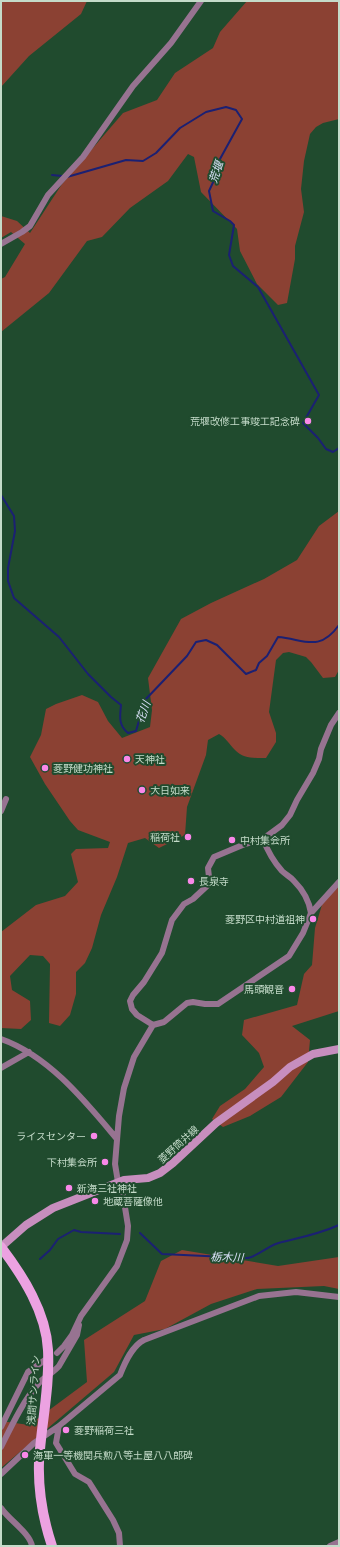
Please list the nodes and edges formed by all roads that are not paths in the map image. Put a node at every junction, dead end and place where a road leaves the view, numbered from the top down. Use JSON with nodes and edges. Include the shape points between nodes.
{"nodes":[{"id":1,"x":201,"y":1,"type":"edge"},
{"id":2,"x":1,"y":244,"type":"edge"},
{"id":3,"x":339,"y":714,"type":"edge"},
{"id":4,"x":6,"y":800,"type":"dead end"},
{"id":5,"x":1,"y":811,"type":"edge"},
{"id":6,"x":263,"y":839,"type":"junction"},
{"id":7,"x":339,"y":882,"type":"edge"},
{"id":8,"x":311,"y":913,"type":"junction"},
{"id":9,"x":153,"y":1025,"type":"junction"},
{"id":10,"x":1,"y":1039,"type":"edge"},
{"id":11,"x":339,"y":1050,"type":"edge"},
{"id":12,"x":29,"y":1052,"type":"junction"},
{"id":13,"x":1,"y":1068,"type":"edge"},
{"id":14,"x":117,"y":1139,"type":"junction"},
{"id":15,"x":118,"y":1182,"type":"junction"},
{"id":16,"x":1,"y":1247,"type":"edge"},
{"id":17,"x":339,"y":1297,"type":"edge"},
{"id":18,"x":81,"y":1316,"type":"junction"},
{"id":19,"x":57,"y":1353,"type":"dead end"},
{"id":20,"x":45,"y":1360,"type":"dead end"},
{"id":21,"x":47,"y":1375,"type":"junction"},
{"id":22,"x":1,"y":1427,"type":"edge"},
{"id":23,"x":57,"y":1427,"type":"junction"},
{"id":24,"x":1,"y":1447,"type":"edge"},
{"id":25,"x":1,"y":1474,"type":"edge"},
{"id":26,"x":1,"y":1508,"type":"edge"},
{"id":27,"x":339,"y":1542,"type":"edge"},
{"id":28,"x":32,"y":1546,"type":"edge"},
{"id":29,"x":52,"y":1546,"type":"edge"},
{"id":30,"x":120,"y":1546,"type":"edge"},
{"id":31,"x":330,"y":1546,"type":"edge"}],
"edges":[{"from":1,"to":2,"type":"street","via":[[171,43],[133,86],[82,157],[48,195],[30,226]]},
{"from":3,"to":6,"type":"street","via":[[331,725],[321,749],[320,759],[290,815],[282,825]]},
{"from":4,"to":5,"type":"street"},
{"from":6,"to":8,"type":"street","via":[[272,859],[294,881],[308,900]]},
{"from":6,"to":9,"type":"street","via":[[214,857],[208,868],[208,886],[184,904],[172,920],[162,953],[130,1001],[137,1015]]},
{"from":7,"to":8,"type":"street"},
{"from":8,"to":9,"type":"street","via":[[296,947],[277,966],[218,1004],[187,1003],[164,1022]]},
{"from":9,"to":14,"type":"street","via":[[134,1058],[124,1088]]},
{"from":10,"to":12,"type":"street"},
{"from":11,"to":15,"type":"main road","name":"菱野筒井線","via":[[312,1054],[290,1067],[216,1123],[160,1173],[148,1178]]},
{"from":12,"to":13,"type":"street"},
{"from":12,"to":14,"type":"street","via":[[80,1095]]},
{"from":14,"to":15,"type":"street","via":[[115,1164]]},
{"from":15,"to":16,"type":"main road","name":"菱野筒井線","via":[[53,1208],[26,1224]]},
{"from":15,"to":18,"type":"street","via":[[127,1220],[127,1240],[117,1266]]},
{"from":16,"to":21,"type":"main road","name":"浅間サンライン","via":[[18,1268],[37,1307],[48,1350]]},
{"from":17,"to":23,"type":"street","via":[[296,1292],[259,1296],[144,1340],[136,1344],[120,1375]]},
{"from":18,"to":19,"type":"street","via":[[72,1335]]},
{"from":18,"to":21,"type":"street","via":[[77,1335],[65,1357],[56,1370]]},
{"from":20,"to":22,"type":"street","via":[[28,1372]]},
{"from":21,"to":24,"type":"street","via":[[24,1404]]},
{"from":21,"to":29,"type":"main road","name":"浅間サンライン","via":[[39,1479],[44,1521]]},
{"from":23,"to":25,"type":"street","via":[[34,1443]]},
{"from":23,"to":30,"type":"street","via":[[56,1443],[75,1474],[89,1482],[113,1520],[119,1534]]},
{"from":26,"to":28,"type":"street","via":[[25,1534]]},
{"from":27,"to":31,"type":"street"}]}
